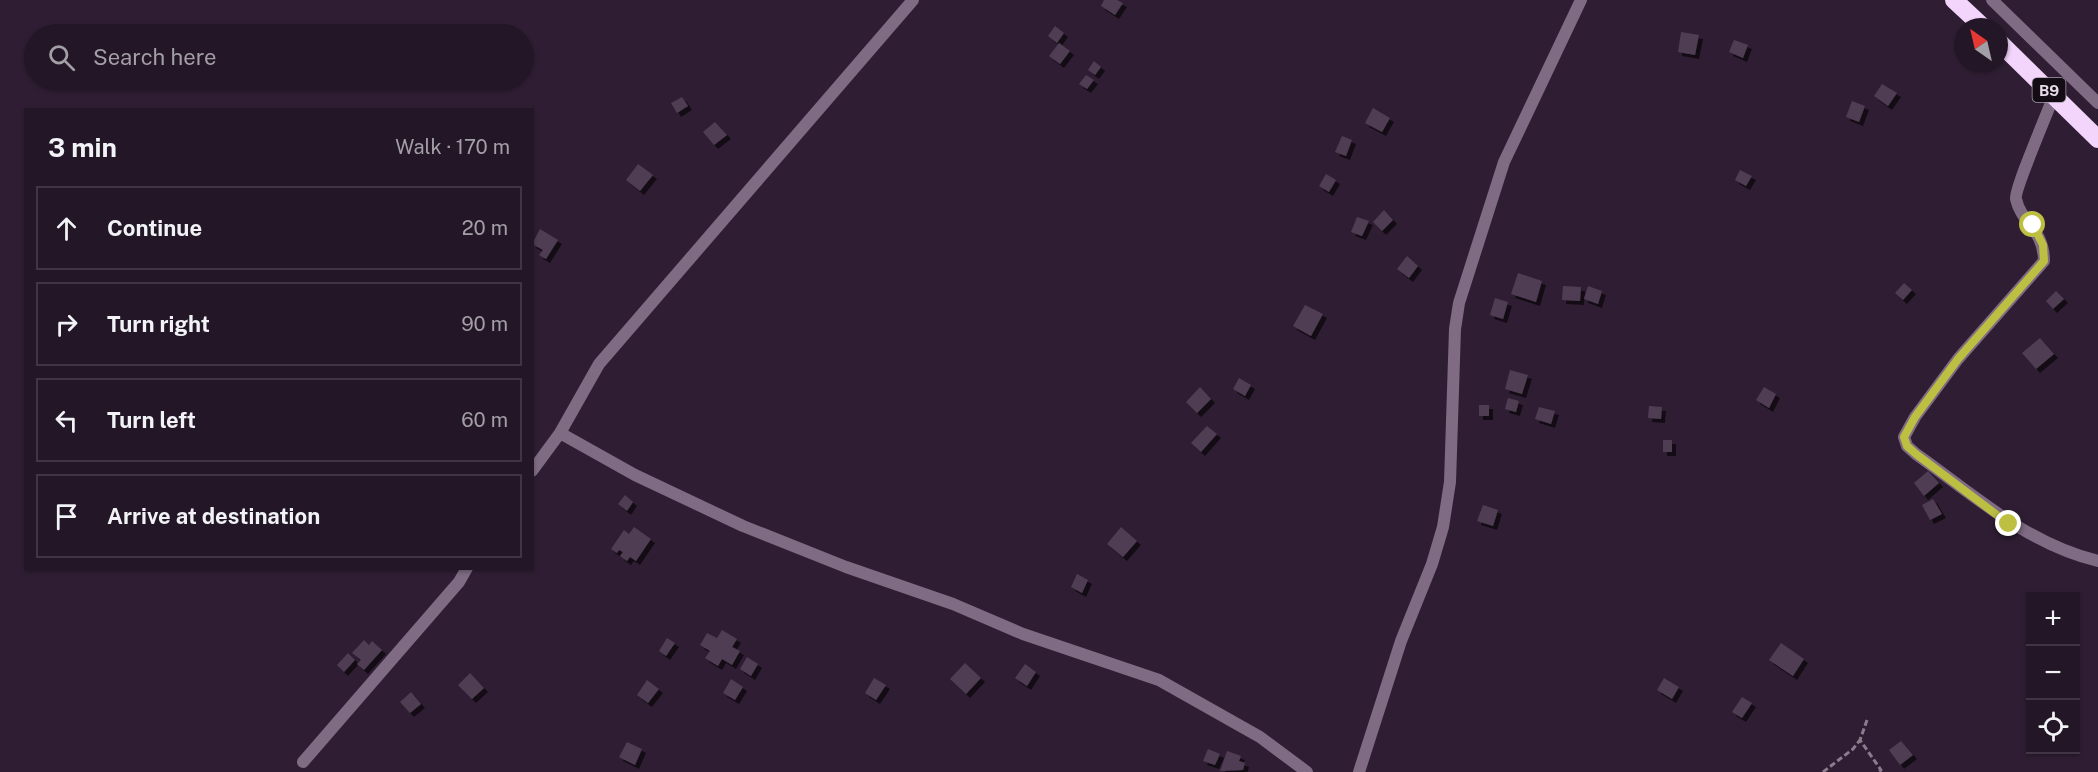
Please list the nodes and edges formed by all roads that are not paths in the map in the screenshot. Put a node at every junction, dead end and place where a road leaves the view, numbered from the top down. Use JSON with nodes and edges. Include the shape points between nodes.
{"nodes":[{"id":1,"x":913,"y":0,"type":"edge"},
{"id":2,"x":1581,"y":0,"type":"edge"},
{"id":3,"x":1954,"y":0,"type":"edge"},
{"id":4,"x":1992,"y":0,"type":"edge"},
{"id":5,"x":1973,"y":18,"type":"edge"},
{"id":6,"x":2008,"y":51,"type":"edge"},
{"id":7,"x":2054,"y":95,"type":"junction"},
{"id":8,"x":2098,"y":103,"type":"edge"},
{"id":9,"x":2098,"y":139,"type":"edge"},
{"id":10,"x":560,"y":433,"type":"junction"},
{"id":11,"x":534,"y":468,"type":"edge"},
{"id":12,"x":2098,"y":561,"type":"edge"},
{"id":13,"x":467,"y":570,"type":"edge"},
{"id":14,"x":303,"y":762,"type":"dead end"},
{"id":15,"x":1307,"y":772,"type":"edge"},
{"id":16,"x":1359,"y":772,"type":"edge"}],
"edges":[{"from":1,"to":10,"type":"street","via":[[599,364]]},
{"from":2,"to":16,"type":"street","via":[[1504,162],[1459,303],[1450,482],[1443,527],[1401,640]]},
{"from":3,"to":5,"type":"highway"},
{"from":4,"to":8,"type":"street"},
{"from":6,"to":7,"type":"highway","number":"B9"},
{"from":7,"to":9,"type":"highway","number":"B9"},
{"from":7,"to":12,"type":"street","via":[[2016,197],[2038,234],[2044,261],[1958,359],[1904,437],[1916,454],[2009,524],[2068,553]]},
{"from":10,"to":11,"type":"street"},
{"from":10,"to":15,"type":"street","via":[[635,475],[743,526],[1023,634],[1160,680],[1260,737]]},
{"from":13,"to":14,"type":"street"}]}
